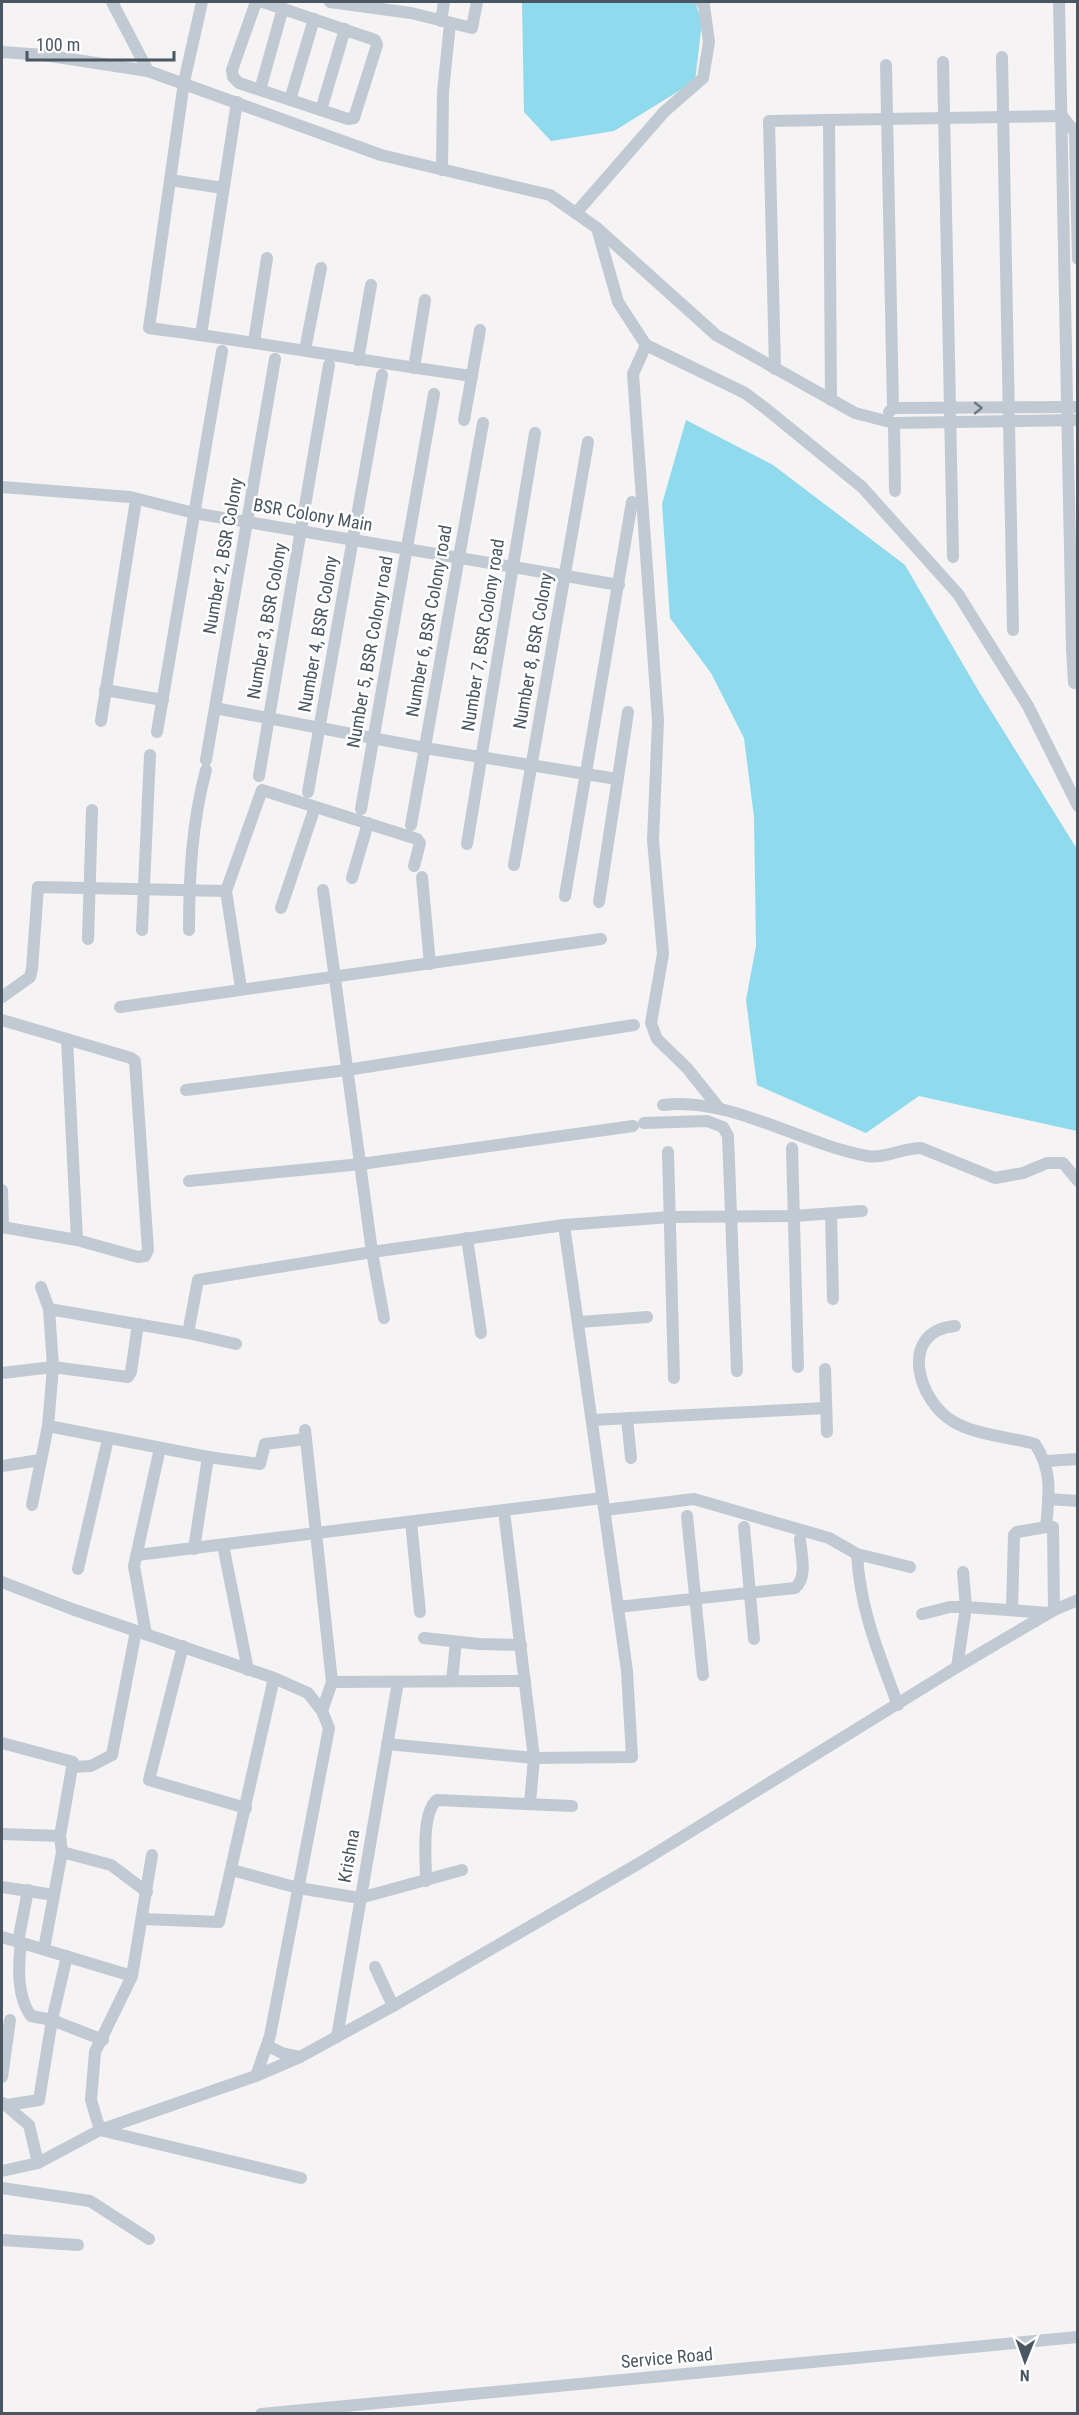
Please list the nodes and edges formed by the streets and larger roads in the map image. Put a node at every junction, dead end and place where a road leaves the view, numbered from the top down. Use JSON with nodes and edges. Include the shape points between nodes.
{"nodes":[{"id":1,"x":112,"y":2,"type":"edge"},
{"id":2,"x":202,"y":2,"type":"edge"},
{"id":3,"x":256,"y":2,"type":"edge"},
{"id":4,"x":263,"y":2,"type":"edge"},
{"id":5,"x":330,"y":2,"type":"edge"},
{"id":6,"x":444,"y":2,"type":"edge"},
{"id":7,"x":477,"y":2,"type":"edge"},
{"id":8,"x":701,"y":2,"type":"edge"},
{"id":9,"x":1059,"y":2,"type":"edge"},
{"id":10,"x":349,"y":4,"type":"edge"},
{"id":11,"x":380,"y":5,"type":"edge"},
{"id":12,"x":412,"y":7,"type":"edge"},
{"id":13,"x":283,"y":8,"type":"junction"},
{"id":14,"x":314,"y":19,"type":"junction"},
{"id":15,"x":446,"y":22,"type":"junction"},
{"id":16,"x":345,"y":29,"type":"junction"},
{"id":17,"x":2,"y":52,"type":"edge"},
{"id":18,"x":1002,"y":57,"type":"dead end"},
{"id":19,"x":943,"y":62,"type":"dead end"},
{"id":20,"x":886,"y":65,"type":"dead end"},
{"id":21,"x":148,"y":71,"type":"junction"},
{"id":22,"x":184,"y":82,"type":"junction"},
{"id":23,"x":260,"y":90,"type":"junction"},
{"id":24,"x":290,"y":100,"type":"junction"},
{"id":25,"x":237,"y":102,"type":"junction"},
{"id":26,"x":321,"y":110,"type":"junction"},
{"id":27,"x":1062,"y":116,"type":"junction"},
{"id":28,"x":945,"y":118,"type":"junction"},
{"id":29,"x":1001,"y":119,"type":"junction"},
{"id":30,"x":886,"y":120,"type":"junction"},
{"id":31,"x":829,"y":122,"type":"junction"},
{"id":32,"x":442,"y":170,"type":"junction"},
{"id":33,"x":170,"y":180,"type":"junction"},
{"id":34,"x":223,"y":188,"type":"junction"},
{"id":35,"x":576,"y":213,"type":"junction"},
{"id":36,"x":597,"y":228,"type":"junction"},
{"id":37,"x":267,"y":258,"type":"dead end"},
{"id":38,"x":1077,"y":259,"type":"edge"},
{"id":39,"x":321,"y":268,"type":"dead end"},
{"id":40,"x":371,"y":285,"type":"dead end"},
{"id":41,"x":425,"y":300,"type":"dead end"},
{"id":42,"x":480,"y":330,"type":"dead end"},
{"id":43,"x":201,"y":335,"type":"junction"},
{"id":44,"x":254,"y":342,"type":"junction"},
{"id":45,"x":646,"y":345,"type":"junction"},
{"id":46,"x":305,"y":350,"type":"junction"},
{"id":47,"x":222,"y":351,"type":"dead end"},
{"id":48,"x":275,"y":359,"type":"dead end"},
{"id":49,"x":358,"y":360,"type":"junction"},
{"id":50,"x":329,"y":365,"type":"dead end"},
{"id":51,"x":414,"y":368,"type":"junction"},
{"id":52,"x":775,"y":369,"type":"junction"},
{"id":53,"x":382,"y":375,"type":"dead end"},
{"id":54,"x":472,"y":376,"type":"junction"},
{"id":55,"x":434,"y":394,"type":"dead end"},
{"id":56,"x":831,"y":400,"type":"junction"},
{"id":57,"x":893,"y":408,"type":"junction"},
{"id":58,"x":951,"y":408,"type":"junction"},
{"id":59,"x":1009,"y":408,"type":"junction"},
{"id":60,"x":1073,"y":414,"type":"edge"},
{"id":61,"x":881,"y":419,"type":"junction"},
{"id":62,"x":464,"y":420,"type":"dead end"},
{"id":63,"x":1009,"y":421,"type":"junction"},
{"id":64,"x":951,"y":422,"type":"junction"},
{"id":65,"x":483,"y":423,"type":"dead end"},
{"id":66,"x":894,"y":423,"type":"junction"},
{"id":67,"x":535,"y":433,"type":"dead end"},
{"id":68,"x":588,"y":442,"type":"dead end"},
{"id":69,"x":2,"y":487,"type":"edge"},
{"id":70,"x":895,"y":491,"type":"dead end"},
{"id":71,"x":136,"y":500,"type":"junction"},
{"id":72,"x":633,"y":502,"type":"dead end"},
{"id":73,"x":194,"y":513,"type":"junction"},
{"id":74,"x":247,"y":522,"type":"junction"},
{"id":75,"x":301,"y":530,"type":"junction"},
{"id":76,"x":353,"y":539,"type":"junction"},
{"id":77,"x":406,"y":549,"type":"junction"},
{"id":78,"x":953,"y":557,"type":"dead end"},
{"id":79,"x":459,"y":559,"type":"junction"},
{"id":80,"x":513,"y":567,"type":"junction"},
{"id":81,"x":564,"y":575,"type":"junction"},
{"id":82,"x":619,"y":585,"type":"junction"},
{"id":83,"x":1013,"y":630,"type":"dead end"},
{"id":84,"x":1077,"y":683,"type":"edge"},
{"id":85,"x":105,"y":690,"type":"junction"},
{"id":86,"x":163,"y":700,"type":"junction"},
{"id":87,"x":215,"y":708,"type":"junction"},
{"id":88,"x":628,"y":712,"type":"dead end"},
{"id":89,"x":268,"y":718,"type":"junction"},
{"id":90,"x":101,"y":721,"type":"dead end"},
{"id":91,"x":319,"y":728,"type":"junction"},
{"id":92,"x":157,"y":732,"type":"dead end"},
{"id":93,"x":372,"y":738,"type":"junction"},
{"id":94,"x":425,"y":748,"type":"junction"},
{"id":95,"x":150,"y":754,"type":"dead end"},
{"id":96,"x":481,"y":756,"type":"junction"},
{"id":97,"x":532,"y":766,"type":"junction"},
{"id":98,"x":586,"y":774,"type":"junction"},
{"id":99,"x":259,"y":776,"type":"dead end"},
{"id":100,"x":617,"y":779,"type":"junction"},
{"id":101,"x":308,"y":792,"type":"dead end"},
{"id":102,"x":1077,"y":806,"type":"edge"},
{"id":103,"x":315,"y":807,"type":"junction"},
{"id":104,"x":92,"y":810,"type":"dead end"},
{"id":105,"x":361,"y":810,"type":"dead end"},
{"id":106,"x":368,"y":823,"type":"junction"},
{"id":107,"x":411,"y":825,"type":"dead end"},
{"id":108,"x":467,"y":843,"type":"dead end"},
{"id":109,"x":514,"y":865,"type":"dead end"},
{"id":110,"x":414,"y":866,"type":"dead end"},
{"id":111,"x":422,"y":877,"type":"dead end"},
{"id":112,"x":352,"y":878,"type":"dead end"},
{"id":113,"x":89,"y":888,"type":"junction"},
{"id":114,"x":143,"y":890,"type":"junction"},
{"id":115,"x":323,"y":890,"type":"dead end"},
{"id":116,"x":189,"y":891,"type":"junction"},
{"id":117,"x":226,"y":891,"type":"junction"},
{"id":118,"x":565,"y":896,"type":"dead end"},
{"id":119,"x":599,"y":902,"type":"dead end"},
{"id":120,"x":281,"y":908,"type":"dead end"},
{"id":121,"x":142,"y":930,"type":"dead end"},
{"id":122,"x":189,"y":930,"type":"dead end"},
{"id":123,"x":88,"y":939,"type":"dead end"},
{"id":124,"x":601,"y":939,"type":"dead end"},
{"id":125,"x":430,"y":964,"type":"junction"},
{"id":126,"x":334,"y":978,"type":"junction"},
{"id":127,"x":241,"y":988,"type":"junction"},
{"id":128,"x":2,"y":997,"type":"edge"},
{"id":129,"x":120,"y":1007,"type":"dead end"},
{"id":130,"x":2,"y":1020,"type":"edge"},
{"id":131,"x":633,"y":1025,"type":"dead end"},
{"id":132,"x":67,"y":1039,"type":"junction"},
{"id":133,"x":347,"y":1070,"type":"junction"},
{"id":134,"x":186,"y":1090,"type":"dead end"},
{"id":135,"x":663,"y":1105,"type":"dead end"},
{"id":136,"x":719,"y":1108,"type":"junction"},
{"id":137,"x":792,"y":1148,"type":"dead end"},
{"id":138,"x":668,"y":1152,"type":"dead end"},
{"id":139,"x":361,"y":1164,"type":"junction"},
{"id":140,"x":189,"y":1181,"type":"dead end"},
{"id":141,"x":1077,"y":1181,"type":"edge"},
{"id":142,"x":2,"y":1190,"type":"edge"},
{"id":143,"x":862,"y":1211,"type":"dead end"},
{"id":144,"x":831,"y":1214,"type":"junction"},
{"id":145,"x":730,"y":1216,"type":"junction"},
{"id":146,"x":794,"y":1216,"type":"junction"},
{"id":147,"x":670,"y":1217,"type":"junction"},
{"id":148,"x":564,"y":1225,"type":"junction"},
{"id":149,"x":2,"y":1226,"type":"edge"},
{"id":150,"x":467,"y":1238,"type":"junction"},
{"id":151,"x":76,"y":1240,"type":"junction"},
{"id":152,"x":372,"y":1252,"type":"junction"},
{"id":153,"x":41,"y":1287,"type":"dead end"},
{"id":154,"x":833,"y":1299,"type":"dead end"},
{"id":155,"x":50,"y":1309,"type":"junction"},
{"id":156,"x":647,"y":1317,"type":"dead end"},
{"id":157,"x":384,"y":1318,"type":"dead end"},
{"id":158,"x":580,"y":1322,"type":"junction"},
{"id":159,"x":138,"y":1324,"type":"junction"},
{"id":160,"x":955,"y":1326,"type":"dead end"},
{"id":161,"x":188,"y":1333,"type":"junction"},
{"id":162,"x":481,"y":1333,"type":"dead end"},
{"id":163,"x":236,"y":1344,"type":"dead end"},
{"id":164,"x":53,"y":1367,"type":"junction"},
{"id":165,"x":798,"y":1367,"type":"dead end"},
{"id":166,"x":825,"y":1369,"type":"dead end"},
{"id":167,"x":737,"y":1371,"type":"dead end"},
{"id":168,"x":2,"y":1373,"type":"edge"},
{"id":169,"x":674,"y":1378,"type":"dead end"},
{"id":170,"x":826,"y":1408,"type":"junction"},
{"id":171,"x":627,"y":1419,"type":"junction"},
{"id":172,"x":592,"y":1420,"type":"junction"},
{"id":173,"x":48,"y":1426,"type":"junction"},
{"id":174,"x":827,"y":1432,"type":"dead end"},
{"id":175,"x":108,"y":1439,"type":"junction"},
{"id":176,"x":160,"y":1448,"type":"junction"},
{"id":177,"x":208,"y":1457,"type":"junction"},
{"id":178,"x":631,"y":1458,"type":"dead end"},
{"id":179,"x":1077,"y":1459,"type":"edge"},
{"id":180,"x":40,"y":1460,"type":"junction"},
{"id":181,"x":1046,"y":1461,"type":"junction"},
{"id":182,"x":2,"y":1466,"type":"edge"},
{"id":183,"x":1048,"y":1499,"type":"junction"},
{"id":184,"x":1077,"y":1501,"type":"edge"},
{"id":185,"x":604,"y":1504,"type":"junction"},
{"id":186,"x":32,"y":1505,"type":"dead end"},
{"id":187,"x":504,"y":1511,"type":"junction"},
{"id":188,"x":687,"y":1516,"type":"dead end"},
{"id":189,"x":411,"y":1522,"type":"junction"},
{"id":190,"x":744,"y":1527,"type":"dead end"},
{"id":191,"x":1046,"y":1527,"type":"junction"},
{"id":192,"x":316,"y":1534,"type":"junction"},
{"id":193,"x":800,"y":1539,"type":"dead end"},
{"id":194,"x":223,"y":1545,"type":"junction"},
{"id":195,"x":194,"y":1549,"type":"junction"},
{"id":196,"x":857,"y":1554,"type":"junction"},
{"id":197,"x":137,"y":1555,"type":"junction"},
{"id":198,"x":910,"y":1567,"type":"dead end"},
{"id":199,"x":78,"y":1569,"type":"dead end"},
{"id":200,"x":963,"y":1572,"type":"dead end"},
{"id":201,"x":2,"y":1582,"type":"edge"},
{"id":202,"x":750,"y":1593,"type":"junction"},
{"id":203,"x":696,"y":1598,"type":"junction"},
{"id":204,"x":1077,"y":1600,"type":"edge"},
{"id":205,"x":618,"y":1607,"type":"junction"},
{"id":206,"x":966,"y":1607,"type":"junction"},
{"id":207,"x":1012,"y":1609,"type":"junction"},
{"id":208,"x":1052,"y":1611,"type":"junction"},
{"id":209,"x":420,"y":1612,"type":"dead end"},
{"id":210,"x":922,"y":1614,"type":"dead end"},
{"id":211,"x":141,"y":1632,"type":"junction"},
{"id":212,"x":424,"y":1638,"type":"dead end"},
{"id":213,"x":754,"y":1639,"type":"dead end"},
{"id":214,"x":456,"y":1642,"type":"junction"},
{"id":215,"x":520,"y":1645,"type":"junction"},
{"id":216,"x":183,"y":1646,"type":"junction"},
{"id":217,"x":957,"y":1667,"type":"junction"},
{"id":218,"x":248,"y":1670,"type":"junction"},
{"id":219,"x":703,"y":1675,"type":"dead end"},
{"id":220,"x":274,"y":1678,"type":"junction"},
{"id":221,"x":525,"y":1681,"type":"junction"},
{"id":222,"x":332,"y":1682,"type":"junction"},
{"id":223,"x":398,"y":1682,"type":"junction"},
{"id":224,"x":453,"y":1682,"type":"junction"},
{"id":225,"x":898,"y":1705,"type":"junction"},
{"id":226,"x":322,"y":1711,"type":"junction"},
{"id":227,"x":2,"y":1743,"type":"edge"},
{"id":228,"x":387,"y":1744,"type":"junction"},
{"id":229,"x":534,"y":1758,"type":"junction"},
{"id":230,"x":73,"y":1767,"type":"junction"},
{"id":231,"x":530,"y":1803,"type":"junction"},
{"id":232,"x":572,"y":1806,"type":"dead end"},
{"id":233,"x":246,"y":1808,"type":"junction"},
{"id":234,"x":2,"y":1834,"type":"edge"},
{"id":235,"x":60,"y":1836,"type":"junction"},
{"id":236,"x":62,"y":1852,"type":"junction"},
{"id":237,"x":152,"y":1855,"type":"dead end"},
{"id":238,"x":232,"y":1870,"type":"junction"},
{"id":239,"x":462,"y":1870,"type":"dead end"},
{"id":240,"x":426,"y":1881,"type":"junction"},
{"id":241,"x":2,"y":1887,"type":"edge"},
{"id":242,"x":298,"y":1888,"type":"junction"},
{"id":243,"x":28,"y":1890,"type":"junction"},
{"id":244,"x":147,"y":1892,"type":"junction"},
{"id":245,"x":54,"y":1895,"type":"junction"},
{"id":246,"x":360,"y":1898,"type":"junction"},
{"id":247,"x":142,"y":1919,"type":"junction"},
{"id":248,"x":2,"y":1937,"type":"edge"},
{"id":249,"x":20,"y":1942,"type":"junction"},
{"id":250,"x":44,"y":1949,"type":"junction"},
{"id":251,"x":67,"y":1956,"type":"junction"},
{"id":252,"x":375,"y":1967,"type":"dead end"},
{"id":253,"x":132,"y":1976,"type":"junction"},
{"id":254,"x":393,"y":2006,"type":"junction"},
{"id":255,"x":52,"y":2019,"type":"junction"},
{"id":256,"x":10,"y":2020,"type":"dead end"},
{"id":257,"x":337,"y":2037,"type":"junction"},
{"id":258,"x":103,"y":2040,"type":"junction"},
{"id":259,"x":268,"y":2046,"type":"junction"},
{"id":260,"x":300,"y":2057,"type":"junction"},
{"id":261,"x":256,"y":2076,"type":"junction"},
{"id":262,"x":2,"y":2077,"type":"edge"},
{"id":263,"x":4,"y":2104,"type":"edge"},
{"id":264,"x":100,"y":2130,"type":"junction"},
{"id":265,"x":38,"y":2163,"type":"junction"},
{"id":266,"x":2,"y":2171,"type":"edge"},
{"id":267,"x":301,"y":2178,"type":"dead end"},
{"id":268,"x":2,"y":2188,"type":"edge"},
{"id":269,"x":149,"y":2239,"type":"dead end"},
{"id":270,"x":2,"y":2240,"type":"edge"},
{"id":271,"x":78,"y":2245,"type":"dead end"},
{"id":272,"x":1077,"y":2337,"type":"edge"},
{"id":273,"x":261,"y":2414,"type":"edge"}],
"edges":[{"from":1,"to":21,"type":"street"},
{"from":2,"to":22,"type":"street"},
{"from":3,"to":23,"type":"street","via":[[232,70],[239,83]]},
{"from":4,"to":13,"type":"street"},
{"from":5,"to":10,"type":"street"},
{"from":6,"to":15,"type":"street"},
{"from":7,"to":15,"type":"street","via":[[472,28]]},
{"from":8,"to":35,"type":"street","via":[[709,42],[703,78],[664,112]]},
{"from":9,"to":27,"type":"street"},
{"from":10,"to":11,"type":"street"},
{"from":11,"to":12,"type":"street"},
{"from":12,"to":15,"type":"street"},
{"from":13,"to":14,"type":"street"},
{"from":13,"to":23,"type":"street"},
{"from":14,"to":16,"type":"street"},
{"from":14,"to":24,"type":"street"},
{"from":15,"to":32,"type":"street"},
{"from":16,"to":26,"type":"street"},
{"from":16,"to":26,"type":"street","via":[[371,38],[377,45],[358,113],[348,119]]},
{"from":17,"to":21,"type":"street"},
{"from":18,"to":29,"type":"street"},
{"from":19,"to":28,"type":"street"},
{"from":20,"to":30,"type":"street"},
{"from":21,"to":22,"type":"street"},
{"from":22,"to":25,"type":"street"},
{"from":22,"to":33,"type":"street"},
{"from":23,"to":24,"type":"street"},
{"from":24,"to":26,"type":"street"},
{"from":25,"to":32,"type":"street","via":[[381,155]]},
{"from":25,"to":34,"type":"street"},
{"from":27,"to":29,"type":"street"},
{"from":27,"to":38,"type":"street","via":[[1075,132]]},
{"from":27,"to":60,"type":"street"},
{"from":28,"to":29,"type":"street"},
{"from":28,"to":30,"type":"street"},
{"from":28,"to":58,"type":"street"},
{"from":29,"to":59,"type":"street"},
{"from":30,"to":31,"type":"street"},
{"from":30,"to":57,"type":"street"},
{"from":31,"to":52,"type":"street","via":[[769,121]]},
{"from":31,"to":56,"type":"street"},
{"from":32,"to":35,"type":"street","via":[[550,195]]},
{"from":33,"to":34,"type":"street"},
{"from":33,"to":43,"type":"street","via":[[149,328]]},
{"from":34,"to":43,"type":"street"},
{"from":35,"to":36,"type":"street"},
{"from":36,"to":45,"type":"street","via":[[618,302]]},
{"from":36,"to":52,"type":"street","via":[[716,335]]},
{"from":37,"to":44,"type":"street"},
{"from":39,"to":46,"type":"street"},
{"from":40,"to":49,"type":"street"},
{"from":41,"to":51,"type":"street"},
{"from":42,"to":54,"type":"street"},
{"from":43,"to":44,"type":"street"},
{"from":44,"to":46,"type":"street"},
{"from":45,"to":102,"type":"street","via":[[745,393],[862,487],[958,594],[1028,706]]},
{"from":45,"to":136,"type":"street","via":[[636,363],[633,380],[658,721],[652,840],[663,954],[651,1023],[657,1039]]},
{"from":46,"to":49,"type":"street"},
{"from":47,"to":73,"type":"street"},
{"from":48,"to":74,"type":"street","name":"Number 2, BSR Colony"},
{"from":49,"to":51,"type":"street"},
{"from":50,"to":75,"type":"street","name":"Number 3, BSR Colony"},
{"from":51,"to":54,"type":"street"},
{"from":52,"to":56,"type":"street"},
{"from":53,"to":76,"type":"street","name":"Number 4, BSR Colony"},
{"from":54,"to":62,"type":"street"},
{"from":55,"to":77,"type":"street","name":"Number 5, BSR Colony road"},
{"from":56,"to":61,"type":"street","via":[[855,413]]},
{"from":57,"to":58,"type":"street"},
{"from":57,"to":61,"type":"street"},
{"from":58,"to":59,"type":"street","one_way":true},
{"from":58,"to":64,"type":"street"},
{"from":59,"to":60,"type":"street"},
{"from":59,"to":63,"type":"street"},
{"from":60,"to":63,"type":"street"},
{"from":60,"to":84,"type":"street","via":[[1072,649]]},
{"from":61,"to":66,"type":"street"},
{"from":63,"to":64,"type":"street"},
{"from":63,"to":83,"type":"street"},
{"from":64,"to":66,"type":"street"},
{"from":64,"to":78,"type":"street"},
{"from":65,"to":79,"type":"street","name":"Number 6, BSR Colony road"},
{"from":66,"to":70,"type":"street"},
{"from":67,"to":80,"type":"street","name":"Number 7, BSR Colony road"},
{"from":68,"to":81,"type":"street","name":"Number 8, BSR Colony"},
{"from":69,"to":71,"type":"street","name":"BSR Colony Main"},
{"from":71,"to":73,"type":"street","name":"BSR Colony Main"},
{"from":71,"to":85,"type":"street"},
{"from":72,"to":82,"type":"street"},
{"from":73,"to":74,"type":"street","name":"BSR Colony Main"},
{"from":73,"to":86,"type":"street"},
{"from":74,"to":75,"type":"street","name":"BSR Colony Main"},
{"from":74,"to":87,"type":"street","name":"Number 2, BSR Colony"},
{"from":75,"to":76,"type":"street","name":"BSR Colony Main"},
{"from":75,"to":89,"type":"street","name":"Number 3, BSR Colony"},
{"from":76,"to":77,"type":"street","name":"BSR Colony Main"},
{"from":76,"to":91,"type":"street","name":"Number 4, BSR Colony"},
{"from":77,"to":79,"type":"street","name":"BSR Colony Main"},
{"from":77,"to":93,"type":"street","name":"Number 5, BSR Colony road"},
{"from":79,"to":80,"type":"street","name":"BSR Colony Main"},
{"from":79,"to":94,"type":"street","name":"Number 6, BSR Colony road"},
{"from":80,"to":81,"type":"street","name":"BSR Colony Main"},
{"from":80,"to":96,"type":"street","name":"Number 7, BSR Colony road"},
{"from":81,"to":82,"type":"street","name":"BSR Colony Main"},
{"from":81,"to":97,"type":"street","name":"Number 8, BSR Colony"},
{"from":82,"to":98,"type":"street"},
{"from":85,"to":86,"type":"street"},
{"from":85,"to":90,"type":"street"},
{"from":86,"to":92,"type":"street"},
{"from":87,"to":89,"type":"street"},
{"from":87,"to":116,"type":"street","name":"Number 2, BSR Colony","via":[[196,806]]},
{"from":88,"to":100,"type":"street"},
{"from":89,"to":91,"type":"street"},
{"from":89,"to":99,"type":"street","name":"Number 3, BSR Colony"},
{"from":91,"to":93,"type":"street"},
{"from":91,"to":101,"type":"street","name":"Number 4, BSR Colony"},
{"from":93,"to":94,"type":"street"},
{"from":93,"to":105,"type":"street","name":"Number 5, BSR Colony road"},
{"from":94,"to":96,"type":"street"},
{"from":94,"to":107,"type":"street","name":"Number 6, BSR Colony road"},
{"from":95,"to":114,"type":"street"},
{"from":96,"to":97,"type":"street"},
{"from":96,"to":108,"type":"street","name":"Number 7, BSR Colony road"},
{"from":97,"to":98,"type":"street"},
{"from":97,"to":109,"type":"street","name":"Number 8, BSR Colony"},
{"from":98,"to":100,"type":"street"},
{"from":98,"to":118,"type":"street"},
{"from":100,"to":119,"type":"street"},
{"from":103,"to":106,"type":"street"},
{"from":103,"to":117,"type":"street","via":[[264,789],[259,791]]},
{"from":103,"to":120,"type":"street"},
{"from":104,"to":113,"type":"street"},
{"from":106,"to":110,"type":"street","via":[[417,839],[420,843]]},
{"from":106,"to":112,"type":"street"},
{"from":111,"to":125,"type":"street"},
{"from":113,"to":114,"type":"street"},
{"from":113,"to":123,"type":"street"},
{"from":113,"to":128,"type":"street","via":[[38,887],[30,977]]},
{"from":114,"to":116,"type":"street"},
{"from":114,"to":121,"type":"street"},
{"from":115,"to":126,"type":"street"},
{"from":116,"to":117,"type":"street"},
{"from":116,"to":122,"type":"street","name":"Number 2, BSR Colony"},
{"from":117,"to":127,"type":"street"},
{"from":124,"to":125,"type":"street"},
{"from":125,"to":126,"type":"street"},
{"from":126,"to":127,"type":"street"},
{"from":126,"to":133,"type":"street"},
{"from":127,"to":129,"type":"street"},
{"from":130,"to":132,"type":"street"},
{"from":131,"to":133,"type":"street"},
{"from":132,"to":151,"type":"street"},
{"from":132,"to":151,"type":"street","via":[[131,1058],[138,1066],[148,1250],[145,1256],[138,1257]]},
{"from":133,"to":134,"type":"street"},
{"from":133,"to":139,"type":"street"},
{"from":135,"to":136,"type":"street"},
{"from":136,"to":141,"type":"street","via":[[812,1142],[866,1156],[921,1148],[995,1178],[1056,1162],[1070,1168]]},
{"from":137,"to":146,"type":"street"},
{"from":138,"to":147,"type":"street"},
{"from":139,"to":140,"type":"street"},
{"from":139,"to":145,"type":"street","via":[[638,1125],[706,1121],[723,1127],[729,1144]]},
{"from":139,"to":152,"type":"street"},
{"from":142,"to":149,"type":"street"},
{"from":143,"to":144,"type":"street"},
{"from":144,"to":146,"type":"street"},
{"from":144,"to":154,"type":"street"},
{"from":145,"to":146,"type":"street"},
{"from":145,"to":147,"type":"street"},
{"from":145,"to":167,"type":"street"},
{"from":146,"to":165,"type":"street"},
{"from":147,"to":148,"type":"street"},
{"from":147,"to":169,"type":"street"},
{"from":148,"to":150,"type":"street"},
{"from":148,"to":158,"type":"street"},
{"from":149,"to":151,"type":"street"},
{"from":150,"to":152,"type":"street"},
{"from":150,"to":162,"type":"street"},
{"from":152,"to":157,"type":"street"},
{"from":152,"to":161,"type":"street","via":[[198,1280]]},
{"from":153,"to":155,"type":"street"},
{"from":155,"to":159,"type":"street"},
{"from":155,"to":164,"type":"street"},
{"from":156,"to":158,"type":"street"},
{"from":158,"to":172,"type":"street"},
{"from":159,"to":161,"type":"street"},
{"from":159,"to":164,"type":"street","via":[[128,1377]]},
{"from":160,"to":181,"type":"street","via":[[940,1327],[924,1340],[919,1356],[920,1381],[934,1404],[953,1422],[1035,1444]]},
{"from":161,"to":163,"type":"street"},
{"from":164,"to":168,"type":"street"},
{"from":164,"to":173,"type":"street"},
{"from":166,"to":170,"type":"street"},
{"from":170,"to":171,"type":"street"},
{"from":170,"to":174,"type":"street"},
{"from":171,"to":172,"type":"street"},
{"from":171,"to":178,"type":"street"},
{"from":172,"to":185,"type":"street"},
{"from":173,"to":175,"type":"street"},
{"from":173,"to":180,"type":"street"},
{"from":175,"to":176,"type":"street"},
{"from":175,"to":199,"type":"street"},
{"from":176,"to":177,"type":"street"},
{"from":176,"to":197,"type":"street"},
{"from":177,"to":192,"type":"street","via":[[260,1464],[265,1444],[305,1434]]},
{"from":177,"to":195,"type":"street"},
{"from":179,"to":181,"type":"street"},
{"from":180,"to":182,"type":"street"},
{"from":180,"to":186,"type":"street"},
{"from":181,"to":183,"type":"street"},
{"from":183,"to":184,"type":"street"},
{"from":183,"to":191,"type":"street"},
{"from":185,"to":187,"type":"street"},
{"from":185,"to":196,"type":"street","via":[[694,1499],[829,1538]]},
{"from":185,"to":205,"type":"street"},
{"from":187,"to":189,"type":"street"},
{"from":187,"to":215,"type":"street"},
{"from":188,"to":203,"type":"street"},
{"from":189,"to":192,"type":"street"},
{"from":189,"to":209,"type":"street"},
{"from":190,"to":202,"type":"street"},
{"from":191,"to":207,"type":"street","via":[[1014,1535]]},
{"from":191,"to":208,"type":"street","via":[[1053,1527]]},
{"from":192,"to":194,"type":"street"},
{"from":192,"to":222,"type":"street"},
{"from":193,"to":202,"type":"street","via":[[801,1583],[795,1588]]},
{"from":194,"to":195,"type":"street"},
{"from":194,"to":218,"type":"street"},
{"from":195,"to":197,"type":"street"},
{"from":196,"to":198,"type":"street"},
{"from":196,"to":225,"type":"street","via":[[866,1619]]},
{"from":197,"to":211,"type":"street","via":[[134,1566]]},
{"from":200,"to":206,"type":"street"},
{"from":201,"to":211,"type":"street"},
{"from":202,"to":203,"type":"street"},
{"from":202,"to":213,"type":"street"},
{"from":203,"to":205,"type":"street"},
{"from":203,"to":219,"type":"street"},
{"from":204,"to":208,"type":"street"},
{"from":205,"to":229,"type":"street","via":[[627,1671],[632,1757]]},
{"from":206,"to":207,"type":"street"},
{"from":206,"to":210,"type":"street","via":[[950,1606]]},
{"from":206,"to":217,"type":"street"},
{"from":207,"to":208,"type":"street"},
{"from":208,"to":217,"type":"street"},
{"from":211,"to":216,"type":"street"},
{"from":211,"to":230,"type":"street","via":[[112,1755],[91,1766]]},
{"from":212,"to":214,"type":"street"},
{"from":214,"to":215,"type":"street"},
{"from":214,"to":224,"type":"street"},
{"from":215,"to":221,"type":"street"},
{"from":216,"to":218,"type":"street"},
{"from":216,"to":233,"type":"street","via":[[149,1780]]},
{"from":217,"to":225,"type":"street"},
{"from":218,"to":220,"type":"street"},
{"from":220,"to":226,"type":"street","via":[[308,1693]]},
{"from":220,"to":233,"type":"street"},
{"from":221,"to":224,"type":"street"},
{"from":221,"to":229,"type":"street"},
{"from":222,"to":223,"type":"street"},
{"from":222,"to":226,"type":"street"},
{"from":223,"to":224,"type":"street"},
{"from":223,"to":228,"type":"street","name":"Krishna"},
{"from":225,"to":254,"type":"street","via":[[643,1861]]},
{"from":226,"to":242,"type":"street","via":[[329,1728]]},
{"from":227,"to":230,"type":"street","via":[[73,1762]]},
{"from":228,"to":229,"type":"street"},
{"from":228,"to":246,"type":"street","name":"Krishna"},
{"from":229,"to":231,"type":"street"},
{"from":230,"to":235,"type":"street"},
{"from":231,"to":232,"type":"street"},
{"from":231,"to":240,"type":"street","via":[[437,1800],[427,1817]]},
{"from":233,"to":238,"type":"street"},
{"from":234,"to":235,"type":"street"},
{"from":235,"to":236,"type":"street"},
{"from":236,"to":244,"type":"street","via":[[111,1865]]},
{"from":236,"to":245,"type":"street"},
{"from":237,"to":244,"type":"street"},
{"from":238,"to":242,"type":"street"},
{"from":238,"to":247,"type":"street","via":[[219,1922]]},
{"from":239,"to":240,"type":"street"},
{"from":240,"to":246,"type":"street"},
{"from":241,"to":243,"type":"street"},
{"from":242,"to":246,"type":"street"},
{"from":242,"to":259,"type":"street"},
{"from":243,"to":245,"type":"street"},
{"from":243,"to":249,"type":"street"},
{"from":244,"to":247,"type":"street"},
{"from":245,"to":250,"type":"street"},
{"from":246,"to":257,"type":"street","name":"Krishna"},
{"from":247,"to":253,"type":"street"},
{"from":248,"to":249,"type":"street"},
{"from":249,"to":250,"type":"street"},
{"from":249,"to":255,"type":"street","via":[[18,1966],[25,2007],[32,2016]]},
{"from":250,"to":251,"type":"street"},
{"from":251,"to":253,"type":"street"},
{"from":251,"to":255,"type":"street"},
{"from":252,"to":254,"type":"street"},
{"from":253,"to":258,"type":"street"},
{"from":254,"to":257,"type":"street"},
{"from":255,"to":258,"type":"street"},
{"from":255,"to":263,"type":"street","via":[[39,2100]]},
{"from":256,"to":262,"type":"street"},
{"from":257,"to":260,"type":"street"},
{"from":258,"to":264,"type":"street","via":[[95,2052],[91,2100]]},
{"from":259,"to":260,"type":"street"},
{"from":259,"to":261,"type":"street"},
{"from":260,"to":261,"type":"street"},
{"from":261,"to":264,"type":"street"},
{"from":263,"to":265,"type":"street","via":[[29,2125]]},
{"from":264,"to":265,"type":"street"},
{"from":264,"to":267,"type":"street"},
{"from":265,"to":266,"type":"street"},
{"from":268,"to":269,"type":"street","via":[[90,2201]]},
{"from":270,"to":271,"type":"street"},
{"from":272,"to":273,"type":"street","name":"Service Road"}]}
